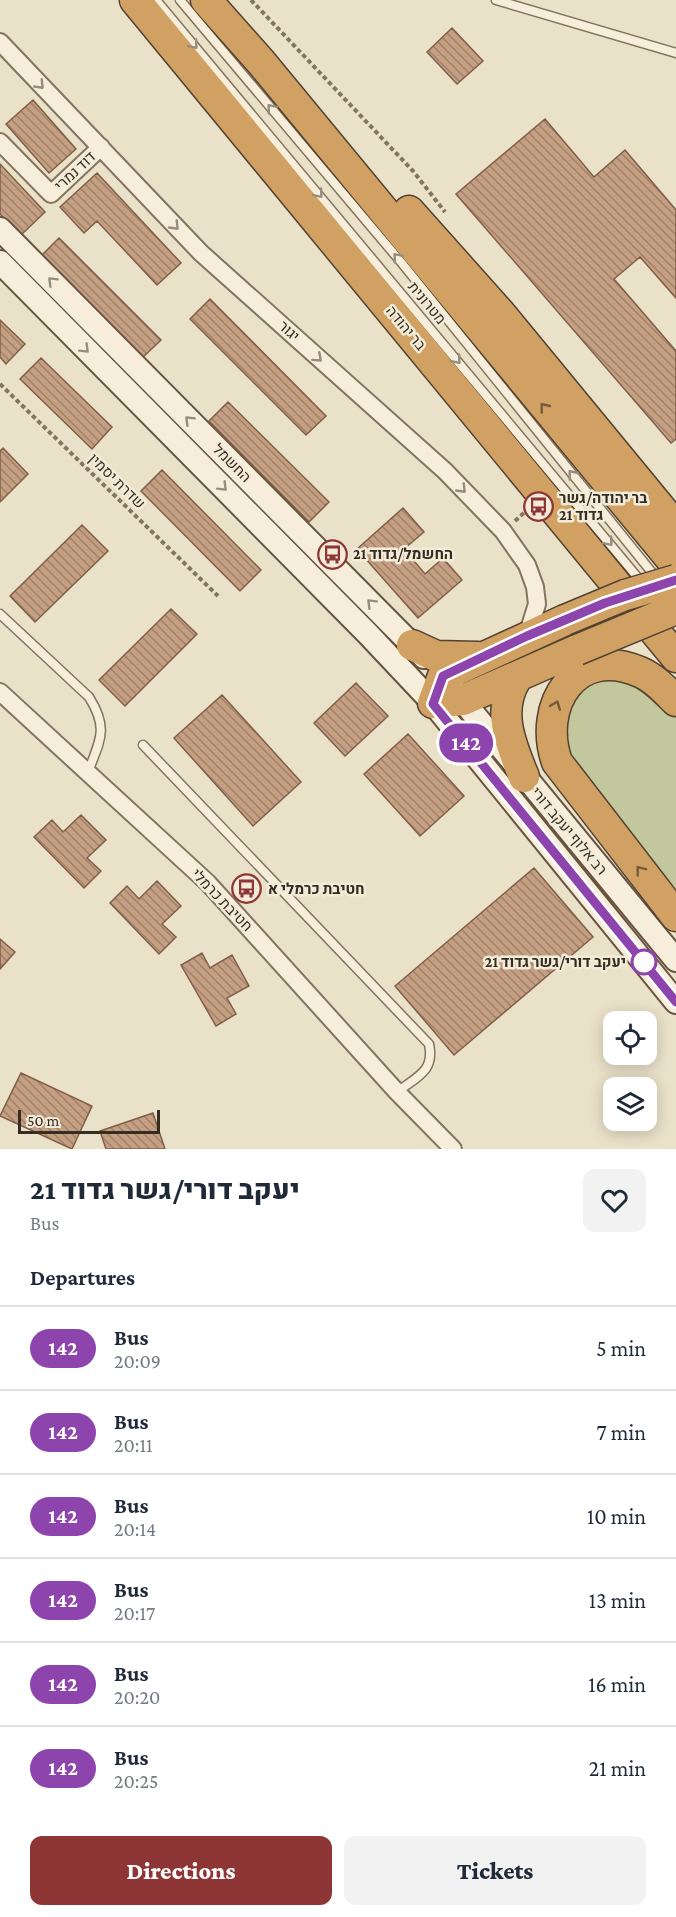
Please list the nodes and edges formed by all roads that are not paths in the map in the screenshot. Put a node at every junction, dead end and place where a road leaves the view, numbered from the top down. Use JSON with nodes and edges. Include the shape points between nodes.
{"nodes":[{"id":1,"x":135,"y":0,"type":"edge"},
{"id":2,"x":156,"y":0,"type":"edge"},
{"id":3,"x":180,"y":0,"type":"edge"},
{"id":4,"x":206,"y":0,"type":"edge"},
{"id":5,"x":496,"y":0,"type":"edge"},
{"id":6,"x":0,"y":42,"type":"edge"},
{"id":7,"x":676,"y":53,"type":"edge"},
{"id":8,"x":261,"y":62,"type":"junction"},
{"id":9,"x":0,"y":142,"type":"edge"},
{"id":10,"x":100,"y":147,"type":"junction"},
{"id":11,"x":0,"y":229,"type":"edge"},
{"id":12,"x":0,"y":262,"type":"edge"},
{"id":13,"x":676,"y":527,"type":"edge"},
{"id":14,"x":669,"y":592,"type":"edge"},
{"id":15,"x":0,"y":614,"type":"edge"},
{"id":16,"x":676,"y":625,"type":"edge"},
{"id":17,"x":527,"y":636,"type":"junction"},
{"id":18,"x":412,"y":645,"type":"junction"},
{"id":19,"x":484,"y":656,"type":"junction"},
{"id":20,"x":676,"y":657,"type":"edge"},
{"id":21,"x":516,"y":679,"type":"junction"},
{"id":22,"x":438,"y":690,"type":"junction"},
{"id":23,"x":0,"y":692,"type":"edge"},
{"id":24,"x":463,"y":700,"type":"junction"},
{"id":25,"x":676,"y":701,"type":"edge"},
{"id":26,"x":143,"y":745,"type":"dead end"},
{"id":27,"x":88,"y":773,"type":"junction"},
{"id":28,"x":524,"y":777,"type":"junction"},
{"id":29,"x":676,"y":916,"type":"edge"},
{"id":30,"x":676,"y":960,"type":"edge"},
{"id":31,"x":676,"y":1002,"type":"edge"},
{"id":32,"x":397,"y":1092,"type":"junction"},
{"id":33,"x":453,"y":1149,"type":"edge"}],
"edges":[{"from":1,"to":20,"type":"highway","name":"בר יהודה"},
{"from":2,"to":14,"type":"lane","name":"מטרונית","one_way":true},
{"from":14,"to":3,"type":"lane","name":"מטרונית","one_way":true,"via":[[394,253]]},
{"from":4,"to":8,"type":"highway"},
{"from":5,"to":7,"type":"lane"},
{"from":6,"to":10,"type":"street","name":"יגור","one_way":true},
{"from":8,"to":13,"type":"highway","via":[[342,137],[500,313]]},
{"from":14,"to":8,"type":"highway","one_way":true},
{"from":9,"to":10,"type":"street","name":"דוד נמרי","via":[[51,194]]},
{"from":10,"to":17,"type":"street","name":"יגור","one_way":true,"via":[[201,252],[445,471],[502,531],[527,565],[535,587],[537,604]]},
{"from":18,"to":11,"type":"street","name":"החשמל","one_way":true},
{"from":12,"to":22,"type":"street","name":"החשמל","one_way":true,"via":[[368,634]]},
{"from":14,"to":16,"type":"lane","name":"מטרונית"},
{"from":14,"to":17,"type":"highway","bridge":true,"via":[[624,595]]},
{"from":14,"to":21,"type":"highway","bridge":true,"via":[[577,650]]},
{"from":15,"to":27,"type":"lane","via":[[89,697],[96,709],[102,720],[102,732]]},
{"from":17,"to":19,"type":"highway"},
{"from":18,"to":19,"type":"highway","via":[[436,656]]},
{"from":18,"to":22,"type":"street","name":"החשמל"},
{"from":19,"to":22,"type":"highway"},
{"from":21,"to":24,"type":"highway"},
{"from":21,"to":28,"type":"highway","via":[[509,693],[506,719]]},
{"from":22,"to":24,"type":"highway"},
{"from":22,"to":31,"type":"street","name":"רב אלוף יעקב דורי"},
{"from":23,"to":27,"type":"street","name":"חטיבת כרמלי"},
{"from":24,"to":28,"type":"street","name":"רב אלוף יעקב דורי"},
{"from":29,"to":25,"type":"highway","one_way":true,"via":[[557,762],[550,726],[567,682],[589,669],[620,666],[637,670]]},
{"from":26,"to":32,"type":"lane","via":[[429,1044],[429,1068]]},
{"from":27,"to":32,"type":"street","name":"חטיבת כרמלי","via":[[208,883]]},
{"from":28,"to":30,"type":"street","name":"רב אלוף יעקב דורי"},
{"from":32,"to":33,"type":"street","name":"חטיבת כרמלי"}]}
